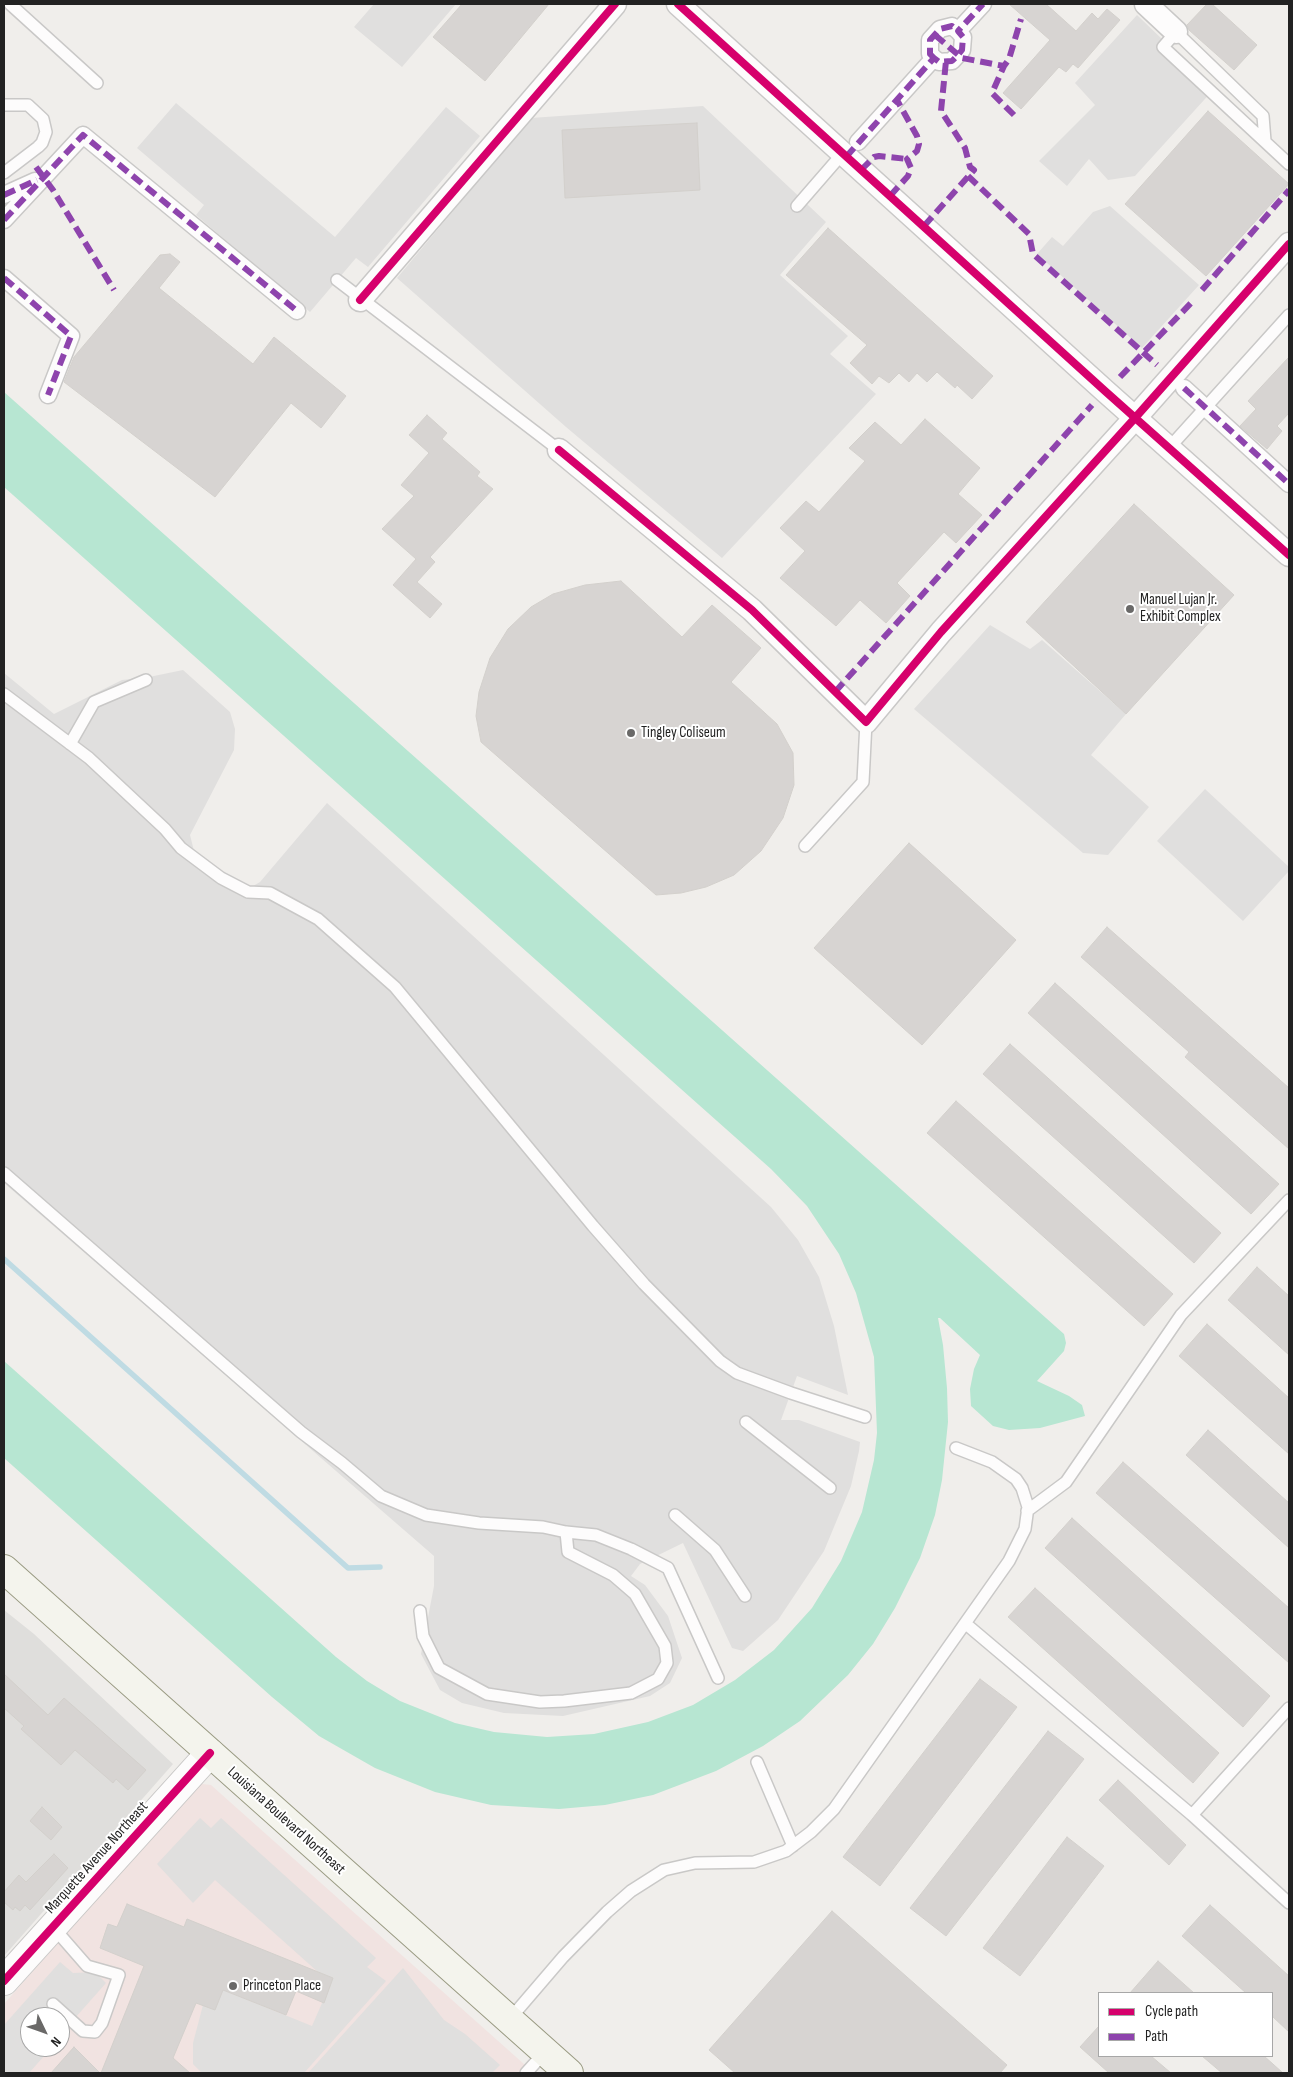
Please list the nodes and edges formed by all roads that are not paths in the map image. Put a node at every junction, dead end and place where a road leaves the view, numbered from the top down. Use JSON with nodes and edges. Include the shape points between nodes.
{"nodes":[{"id":1,"x":10,"y":4,"type":"edge"},
{"id":2,"x":615,"y":4,"type":"edge"},
{"id":3,"x":678,"y":4,"type":"edge"},
{"id":4,"x":983,"y":4,"type":"edge"},
{"id":5,"x":1146,"y":4,"type":"edge"},
{"id":6,"x":958,"y":31,"type":"junction"},
{"id":7,"x":1176,"y":32,"type":"junction"},
{"id":8,"x":934,"y":58,"type":"junction"},
{"id":9,"x":97,"y":83,"type":"dead end"},
{"id":10,"x":4,"y":105,"type":"edge"},
{"id":11,"x":1265,"y":141,"type":"junction"},
{"id":12,"x":851,"y":148,"type":"junction"},
{"id":13,"x":1289,"y":164,"type":"edge"},
{"id":14,"x":4,"y":172,"type":"edge"},
{"id":15,"x":43,"y":177,"type":"junction"},
{"id":16,"x":4,"y":195,"type":"edge"},
{"id":17,"x":797,"y":206,"type":"dead end"},
{"id":18,"x":4,"y":220,"type":"edge"},
{"id":19,"x":1289,"y":244,"type":"edge"},
{"id":20,"x":4,"y":278,"type":"edge"},
{"id":21,"x":337,"y":280,"type":"dead end"},
{"id":22,"x":360,"y":300,"type":"junction"},
{"id":23,"x":297,"y":311,"type":"dead end"},
{"id":24,"x":1289,"y":315,"type":"edge"},
{"id":25,"x":1184,"y":388,"type":"dead end"},
{"id":26,"x":48,"y":395,"type":"dead end"},
{"id":27,"x":1205,"y":407,"type":"junction"},
{"id":28,"x":1135,"y":418,"type":"junction"},
{"id":29,"x":1170,"y":448,"type":"junction"},
{"id":30,"x":559,"y":450,"type":"joint"},
{"id":31,"x":1289,"y":484,"type":"edge"},
{"id":32,"x":1289,"y":555,"type":"edge"},
{"id":33,"x":146,"y":680,"type":"dead end"},
{"id":34,"x":4,"y":694,"type":"edge"},
{"id":35,"x":866,"y":722,"type":"junction"},
{"id":36,"x":70,"y":744,"type":"junction"},
{"id":37,"x":805,"y":846,"type":"dead end"},
{"id":38,"x":4,"y":1173,"type":"edge"},
{"id":39,"x":1289,"y":1200,"type":"edge"},
{"id":40,"x":865,"y":1417,"type":"dead end"},
{"id":41,"x":746,"y":1422,"type":"dead end"},
{"id":42,"x":956,"y":1448,"type":"dead end"},
{"id":43,"x":830,"y":1488,"type":"dead end"},
{"id":44,"x":1028,"y":1511,"type":"junction"},
{"id":45,"x":676,"y":1515,"type":"dead end"},
{"id":46,"x":566,"y":1532,"type":"junction"},
{"id":47,"x":4,"y":1569,"type":"edge"},
{"id":48,"x":745,"y":1596,"type":"dead end"},
{"id":49,"x":420,"y":1611,"type":"dead end"},
{"id":50,"x":966,"y":1624,"type":"junction"},
{"id":51,"x":718,"y":1678,"type":"dead end"},
{"id":52,"x":1289,"y":1708,"type":"edge"},
{"id":53,"x":210,"y":1753,"type":"junction"},
{"id":54,"x":757,"y":1762,"type":"dead end"},
{"id":55,"x":1192,"y":1815,"type":"junction"},
{"id":56,"x":792,"y":1846,"type":"junction"},
{"id":57,"x":1289,"y":1903,"type":"edge"},
{"id":58,"x":52,"y":1927,"type":"junction"},
{"id":59,"x":7,"y":1972,"type":"edge"},
{"id":60,"x":53,"y":2004,"type":"dead end"},
{"id":61,"x":509,"y":2020,"type":"junction"},
{"id":62,"x":546,"y":2052,"type":"junction"},
{"id":63,"x":526,"y":2073,"type":"edge"},
{"id":64,"x":569,"y":2073,"type":"edge"}],
"edges":[{"from":1,"to":9,"type":"lane"},
{"from":2,"to":22,"type":"street"},
{"from":3,"to":12,"type":"street"},
{"from":4,"to":6,"type":"street"},
{"from":5,"to":7,"type":"street"},
{"from":6,"to":8,"type":"street","via":[[952,26],[940,29],[930,40],[930,54]]},
{"from":6,"to":8,"type":"street","via":[[963,37],[962,50],[958,55],[952,61],[939,62]]},
{"from":7,"to":11,"type":"lane","via":[[1263,116]]},
{"from":7,"to":11,"type":"lane","via":[[1163,47]]},
{"from":8,"to":12,"type":"street"},
{"from":10,"to":14,"type":"lane","via":[[28,105],[43,119],[46,132],[38,147]]},
{"from":11,"to":13,"type":"lane"},
{"from":12,"to":17,"type":"lane"},
{"from":12,"to":28,"type":"street"},
{"from":15,"to":16,"type":"street"},
{"from":15,"to":18,"type":"street"},
{"from":15,"to":23,"type":"street","via":[[83,135]]},
{"from":19,"to":28,"type":"street"},
{"from":20,"to":26,"type":"street","via":[[71,336]]},
{"from":21,"to":22,"type":"lane"},
{"from":22,"to":30,"type":"lane"},
{"from":24,"to":27,"type":"lane"},
{"from":25,"to":27,"type":"street"},
{"from":27,"to":29,"type":"lane"},
{"from":27,"to":31,"type":"street"},
{"from":28,"to":29,"type":"street"},
{"from":28,"to":35,"type":"street","via":[[941,632]]},
{"from":29,"to":32,"type":"street"},
{"from":30,"to":35,"type":"street","via":[[752,610]]},
{"from":33,"to":36,"type":"lane","via":[[94,702]]},
{"from":34,"to":36,"type":"lane"},
{"from":35,"to":37,"type":"lane","via":[[863,782]]},
{"from":36,"to":40,"type":"lane","via":[[124,790],[181,848],[221,878],[248,892],[270,894],[318,919],[395,987],[593,1226],[644,1284],[720,1361],[736,1373]]},
{"from":38,"to":46,"type":"lane","via":[[301,1432],[380,1496],[426,1515]]},
{"from":39,"to":44,"type":"lane","via":[[1181,1315],[1066,1482]]},
{"from":41,"to":43,"type":"lane"},
{"from":42,"to":44,"type":"lane","via":[[992,1462],[1016,1479]]},
{"from":44,"to":50,"type":"lane","via":[[1025,1529],[1009,1562]]},
{"from":45,"to":48,"type":"lane","via":[[715,1550]]},
{"from":46,"to":49,"type":"lane","via":[[568,1552],[613,1575],[635,1594],[664,1646],[668,1663],[658,1679],[630,1693],[564,1702],[486,1694],[439,1668],[423,1636]]},
{"from":46,"to":51,"type":"lane","via":[[596,1535],[668,1568]]},
{"from":47,"to":53,"type":"main road","name":"Louisiana Boulevard Northeast"},
{"from":50,"to":55,"type":"lane"},
{"from":50,"to":56,"type":"lane","via":[[834,1808]]},
{"from":52,"to":55,"type":"lane"},
{"from":53,"to":58,"type":"street","name":"Marquette Avenue Northeast"},
{"from":53,"to":61,"type":"main road","name":"Louisiana Boulevard Northeast"},
{"from":54,"to":56,"type":"lane"},
{"from":55,"to":57,"type":"lane"},
{"from":56,"to":61,"type":"lane","via":[[754,1862],[695,1863],[664,1870],[631,1891],[607,1912]]},
{"from":58,"to":59,"type":"street","name":"Marquette Avenue Northeast"},
{"from":58,"to":60,"type":"lane","via":[[87,1966],[119,1976],[102,2023],[95,2032],[83,2031]]},
{"from":61,"to":62,"type":"main road","name":"Louisiana Boulevard Northeast"},
{"from":62,"to":63,"type":"lane"},
{"from":62,"to":64,"type":"main road","name":"Louisiana Boulevard Northeast"}]}
